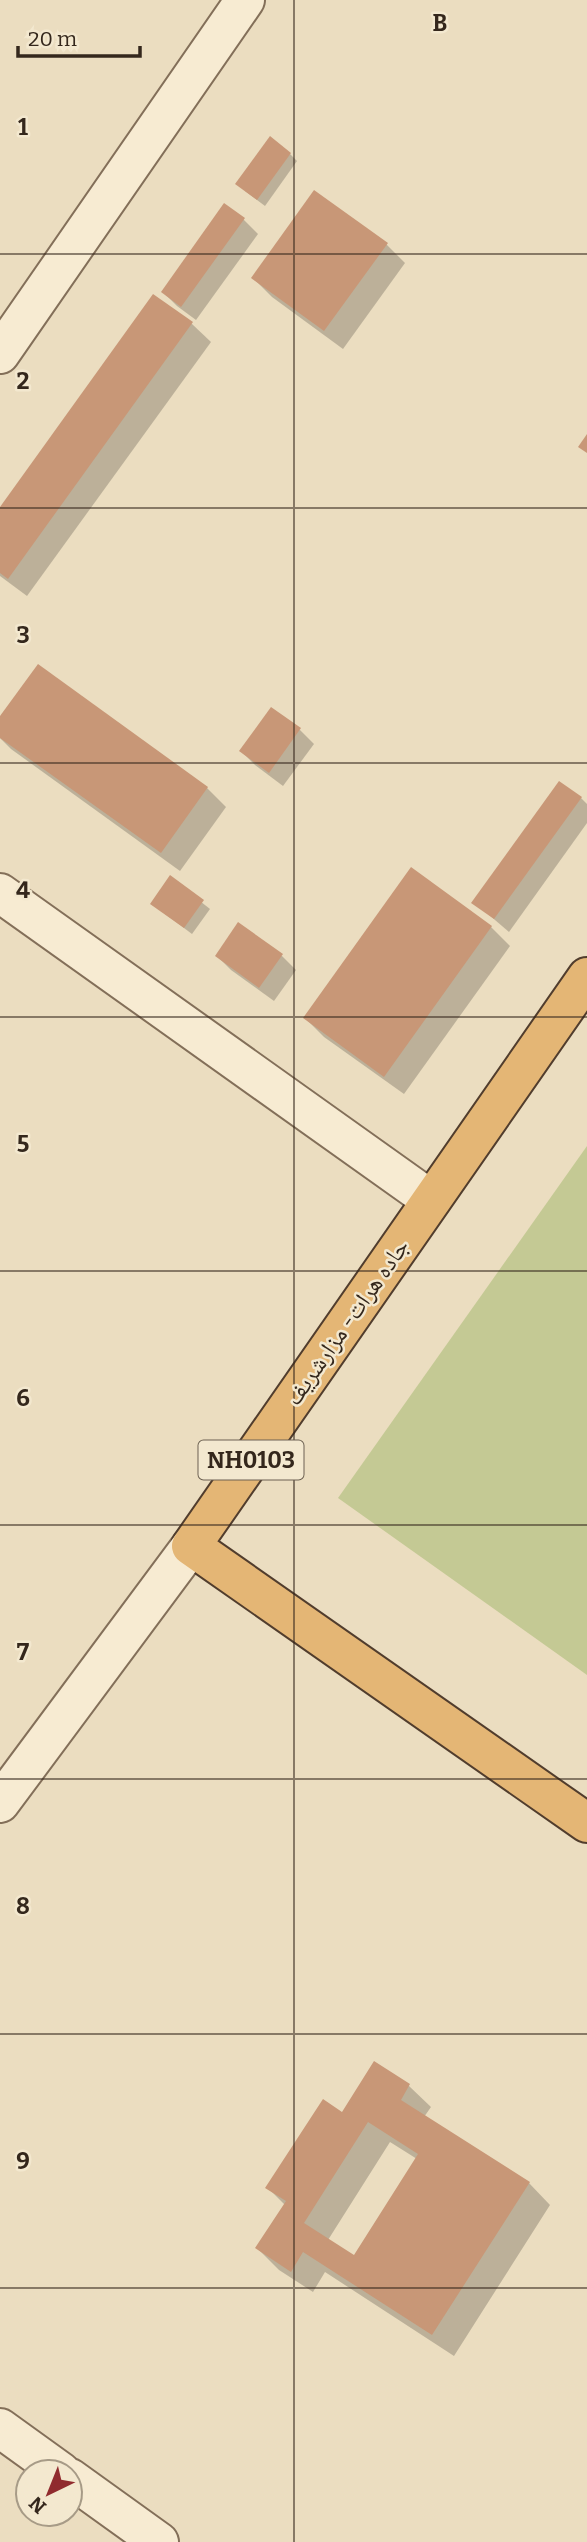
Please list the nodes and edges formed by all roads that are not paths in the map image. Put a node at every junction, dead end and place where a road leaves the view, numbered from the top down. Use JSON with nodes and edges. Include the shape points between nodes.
{"nodes":[{"id":1,"x":245,"y":0,"type":"edge"},
{"id":2,"x":0,"y":354,"type":"edge"},
{"id":3,"x":0,"y":893,"type":"edge"},
{"id":4,"x":587,"y":977,"type":"edge"},
{"id":5,"x":431,"y":1200,"type":"junction"},
{"id":6,"x":191,"y":1545,"type":"junction"},
{"id":7,"x":0,"y":1803,"type":"edge"},
{"id":8,"x":587,"y":1823,"type":"edge"},
{"id":9,"x":0,"y":2428,"type":"edge"},
{"id":10,"x":42,"y":2458,"type":"edge"},
{"id":11,"x":84,"y":2488,"type":"edge"},
{"id":12,"x":159,"y":2542,"type":"edge"}],
"edges":[{"from":1,"to":2,"type":"street"},
{"from":3,"to":5,"type":"street"},
{"from":4,"to":5,"type":"highway","name":"جاده هرات- مزارشریف","number":"NH0103"},
{"from":5,"to":6,"type":"highway","name":"جاده هرات- مزارشریف","number":"NH0103"},
{"from":6,"to":7,"type":"street"},
{"from":6,"to":8,"type":"highway"},
{"from":9,"to":10,"type":"street"},
{"from":11,"to":12,"type":"street"}]}
